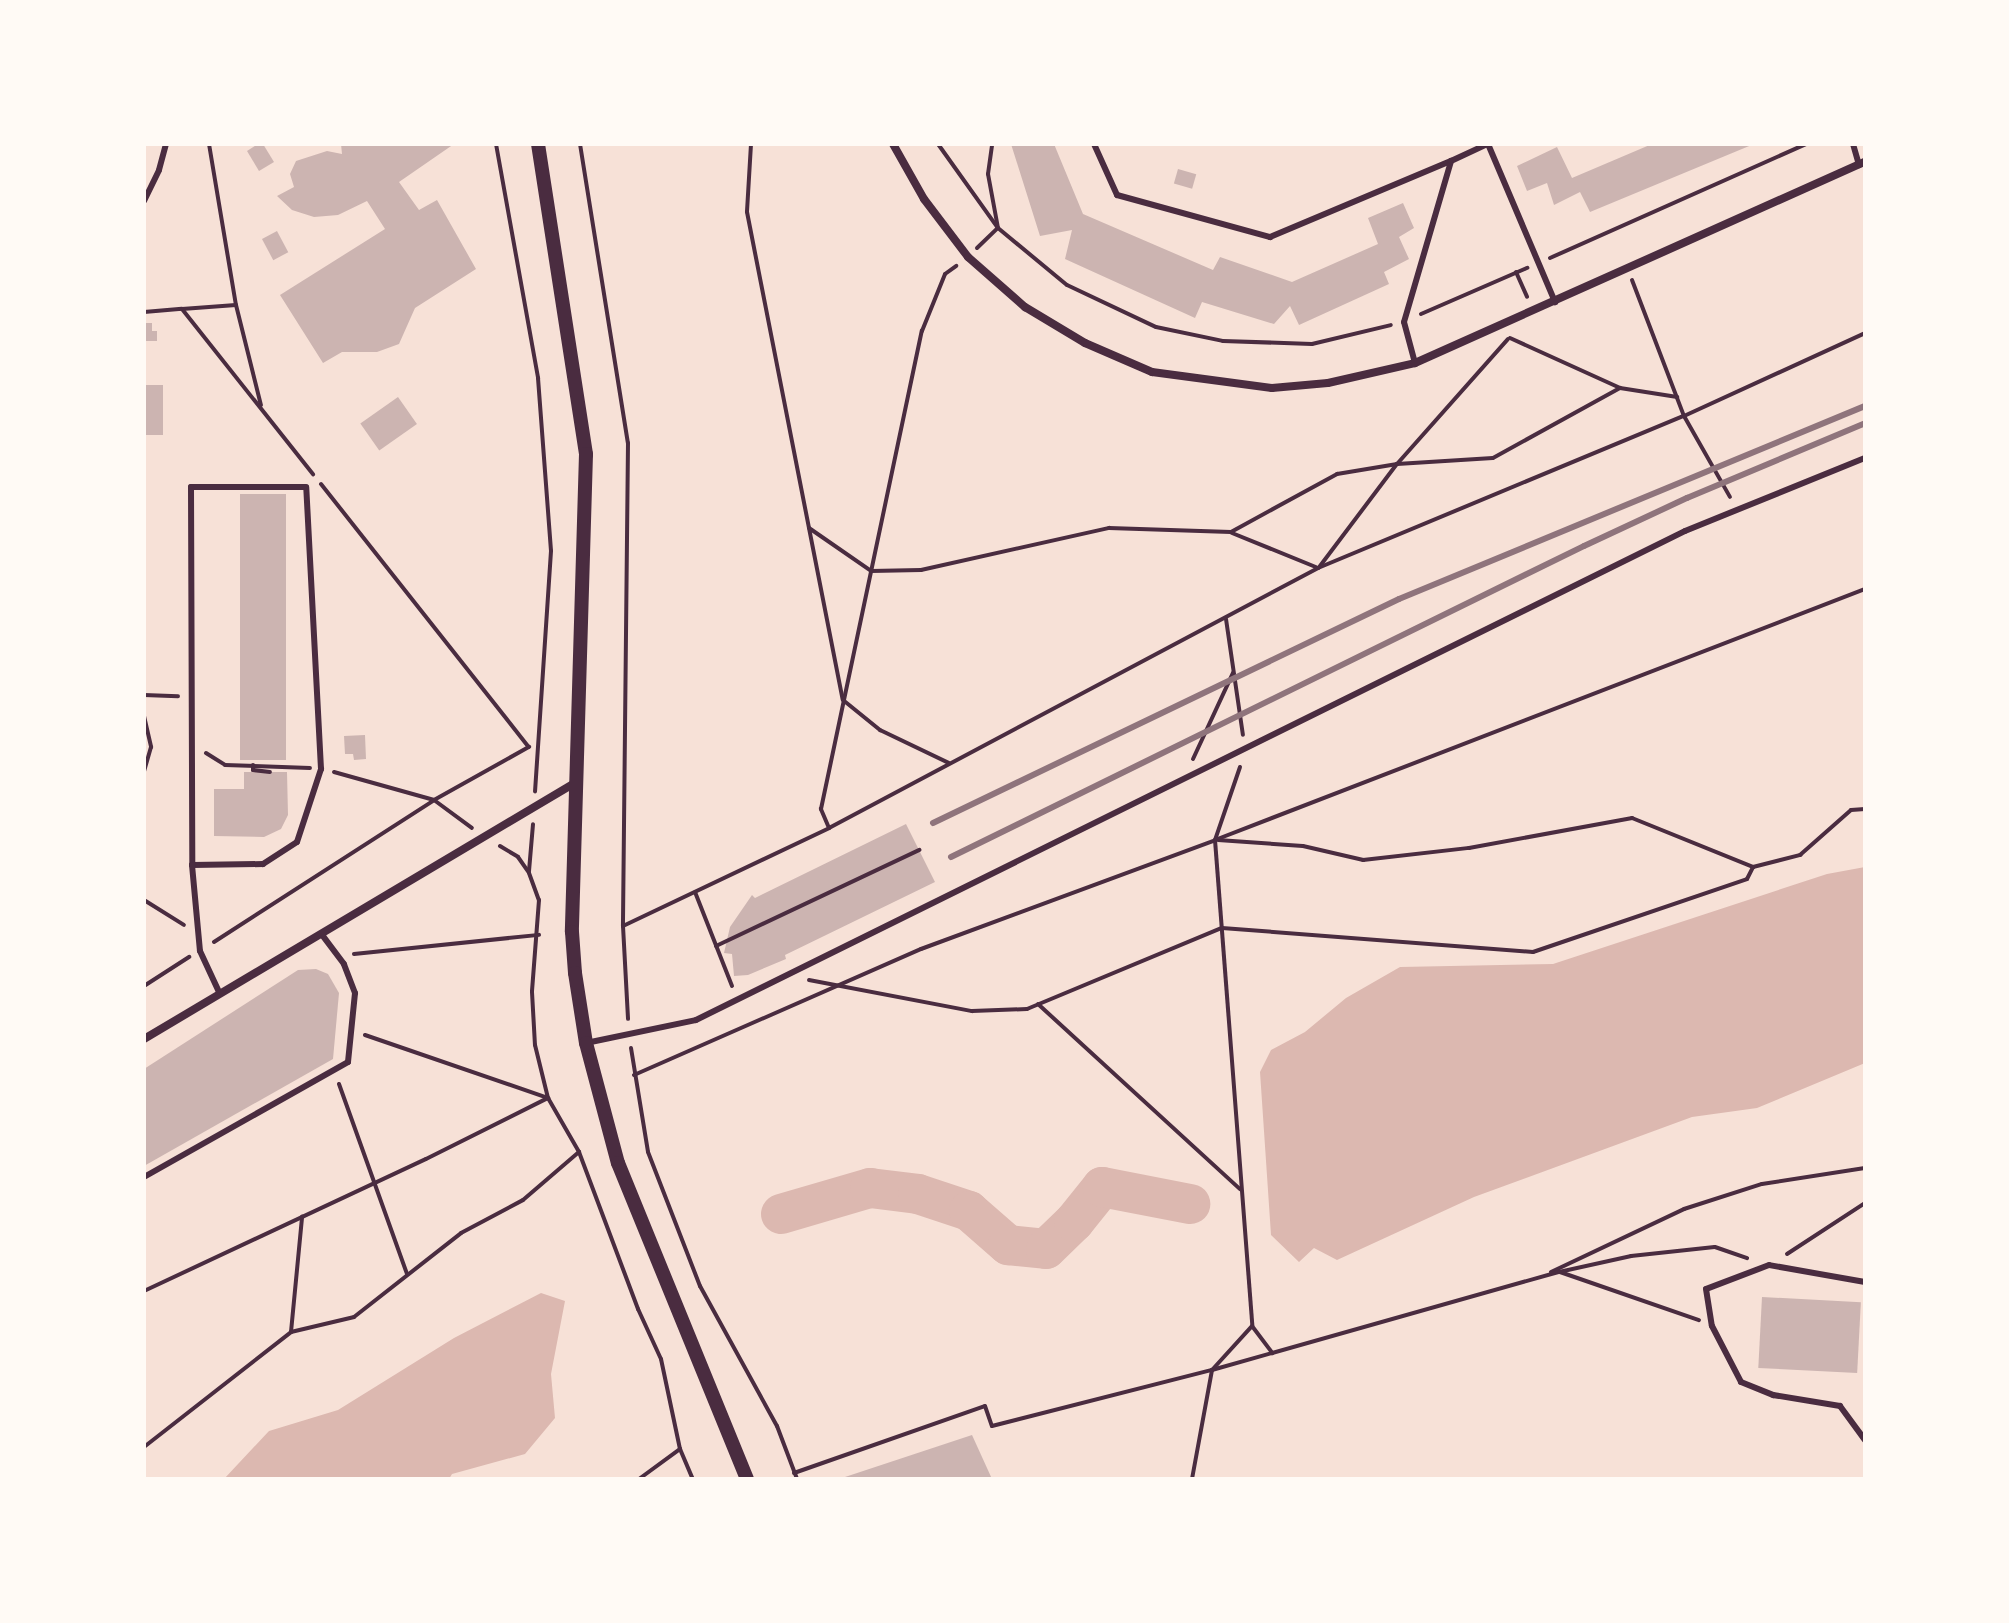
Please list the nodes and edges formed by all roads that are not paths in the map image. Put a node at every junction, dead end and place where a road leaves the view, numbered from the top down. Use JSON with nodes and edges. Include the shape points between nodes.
{"nodes":[{"id":1,"x":166,"y":144,"type":"edge"},
{"id":2,"x":538,"y":144,"type":"edge"},
{"id":3,"x":893,"y":144,"type":"edge"},
{"id":4,"x":1094,"y":144,"type":"edge"},
{"id":5,"x":1488,"y":144,"type":"edge"},
{"id":6,"x":1853,"y":144,"type":"edge"},
{"id":7,"x":1451,"y":161,"type":"junction"},
{"id":8,"x":1862,"y":164,"type":"edge"},
{"id":9,"x":144,"y":201,"type":"edge"},
{"id":10,"x":1555,"y":302,"type":"junction"},
{"id":11,"x":1415,"y":363,"type":"junction"},
{"id":12,"x":1865,"y":458,"type":"edge"},
{"id":13,"x":578,"y":781,"type":"junction"},
{"id":14,"x":192,"y":865,"type":"junction"},
{"id":15,"x":321,"y":934,"type":"junction"},
{"id":16,"x":220,"y":994,"type":"junction"},
{"id":17,"x":144,"y":1039,"type":"edge"},
{"id":18,"x":586,"y":1043,"type":"junction"},
{"id":19,"x":144,"y":1177,"type":"edge"},
{"id":20,"x":1865,"y":1282,"type":"edge"},
{"id":21,"x":1865,"y":1440,"type":"edge"},
{"id":22,"x":747,"y":1479,"type":"edge"}],
"edges":[{"from":1,"to":9,"type":"lane"},
{"from":2,"to":13,"type":"street","via":[[586,454]]},
{"from":3,"to":11,"type":"street","via":[[924,199],[968,257],[1025,307],[1085,343],[1152,372],[1272,388],[1328,383]]},
{"from":4,"to":7,"type":"lane","via":[[1117,195],[1270,237]]},
{"from":5,"to":7,"type":"lane"},
{"from":5,"to":10,"type":"lane"},
{"from":6,"to":8,"type":"lane"},
{"from":7,"to":11,"type":"lane","via":[[1404,322]]},
{"from":8,"to":10,"type":"street"},
{"from":10,"to":11,"type":"street"},
{"from":12,"to":18,"type":"lane","via":[[1685,531],[696,1020]]},
{"from":13,"to":15,"type":"street"},
{"from":13,"to":18,"type":"street","via":[[572,932]]},
{"from":14,"to":14,"type":"lane","via":[[191,487],[306,487],[321,769],[297,842],[263,864]]},
{"from":14,"to":16,"type":"lane","via":[[200,951]]},
{"from":15,"to":16,"type":"street"},
{"from":15,"to":19,"type":"lane","via":[[355,993],[348,1062]]},
{"from":16,"to":17,"type":"street"},
{"from":18,"to":22,"type":"street","via":[[618,1163]]},
{"from":20,"to":21,"type":"lane","via":[[1769,1265],[1706,1289],[1712,1326],[1741,1382],[1773,1395],[1840,1406]]}]}
